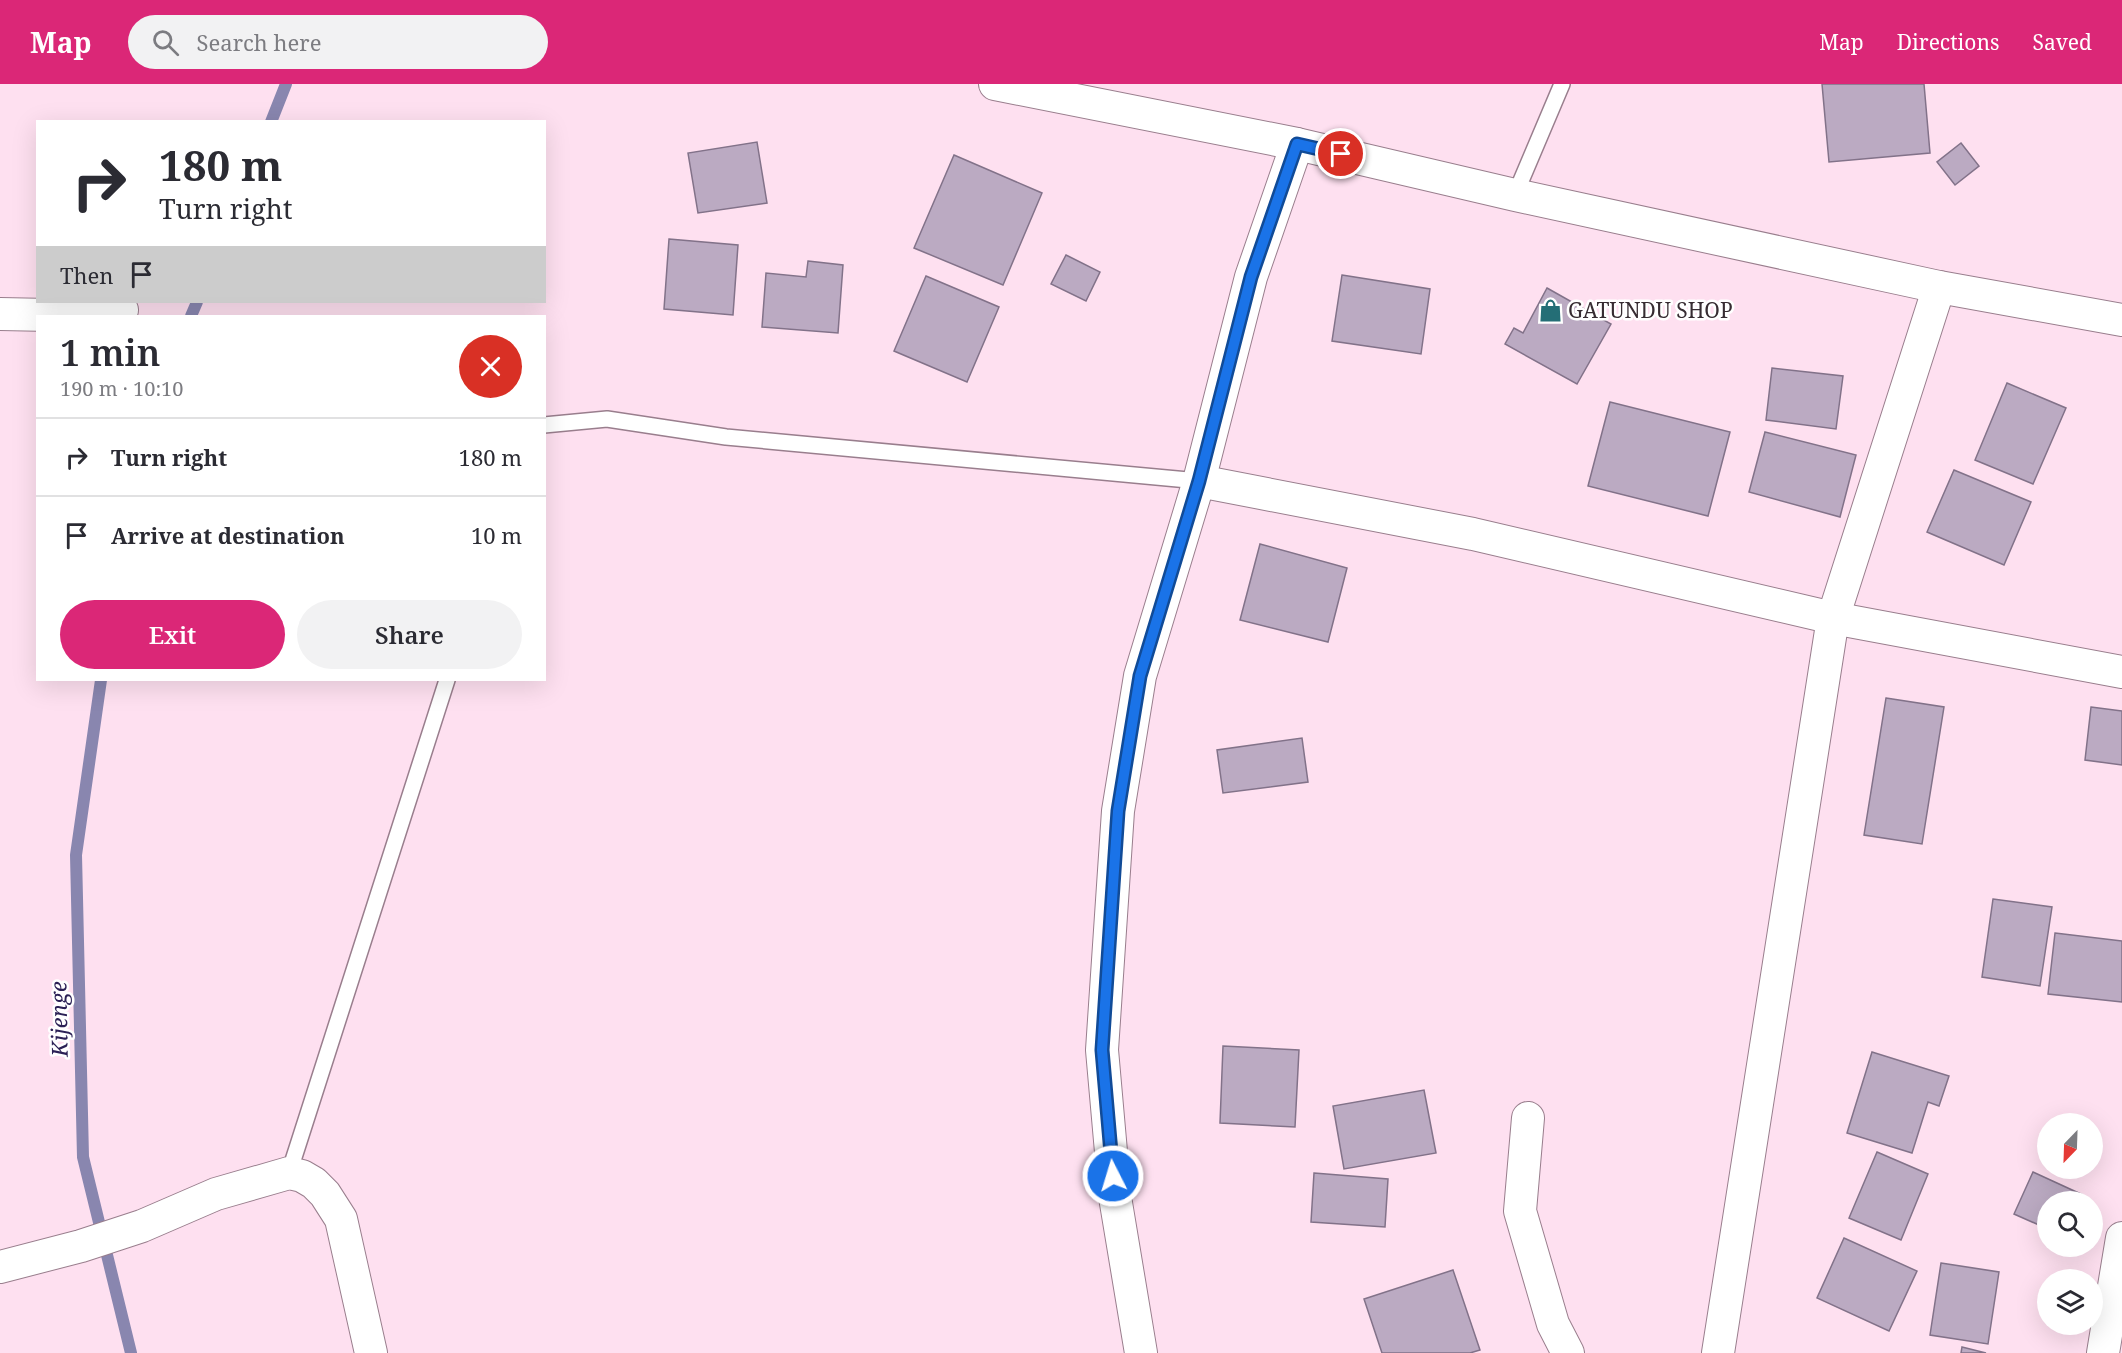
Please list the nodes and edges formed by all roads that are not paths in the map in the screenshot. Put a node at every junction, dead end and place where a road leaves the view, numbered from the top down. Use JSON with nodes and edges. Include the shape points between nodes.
{"nodes":[{"id":1,"x":995,"y":84,"type":"edge"},
{"id":2,"x":1562,"y":84,"type":"edge"},
{"id":3,"x":1297,"y":144,"type":"junction"},
{"id":4,"x":1515,"y":195,"type":"junction"},
{"id":5,"x":1939,"y":287,"type":"junction"},
{"id":6,"x":122,"y":310,"type":"dead end"},
{"id":7,"x":0,"y":314,"type":"edge"},
{"id":8,"x":2122,"y":320,"type":"edge"},
{"id":9,"x":546,"y":425,"type":"edge"},
{"id":10,"x":1199,"y":481,"type":"junction"},
{"id":11,"x":1833,"y":618,"type":"junction"},
{"id":12,"x":2122,"y":672,"type":"edge"},
{"id":13,"x":447,"y":681,"type":"edge"},
{"id":14,"x":1528,"y":1118,"type":"dead end"},
{"id":15,"x":289,"y":1173,"type":"junction"},
{"id":16,"x":2122,"y":1238,"type":"edge"},
{"id":17,"x":0,"y":1267,"type":"edge"},
{"id":18,"x":371,"y":1353,"type":"edge"},
{"id":19,"x":1141,"y":1353,"type":"edge"},
{"id":20,"x":1568,"y":1353,"type":"edge"},
{"id":21,"x":1718,"y":1353,"type":"edge"},
{"id":22,"x":2103,"y":1353,"type":"edge"}],
"edges":[{"from":1,"to":3,"type":"street"},
{"from":2,"to":4,"type":"lane"},
{"from":3,"to":4,"type":"street"},
{"from":3,"to":10,"type":"street","via":[[1251,277]]},
{"from":4,"to":5,"type":"street"},
{"from":5,"to":8,"type":"street"},
{"from":5,"to":11,"type":"street"},
{"from":6,"to":7,"type":"street"},
{"from":9,"to":10,"type":"lane","via":[[607,419],[726,437]]},
{"from":10,"to":11,"type":"street","via":[[1473,534]]},
{"from":10,"to":19,"type":"street","via":[[1138,687],[1118,811],[1102,1050],[1115,1197]]},
{"from":11,"to":12,"type":"street"},
{"from":11,"to":21,"type":"street"},
{"from":13,"to":15,"type":"lane"},
{"from":14,"to":20,"type":"street","via":[[1520,1211],[1553,1324]]},
{"from":15,"to":17,"type":"street","via":[[216,1194],[142,1226],[81,1246]]},
{"from":15,"to":18,"type":"street","via":[[314,1183],[341,1219]]},
{"from":16,"to":22,"type":"street"}]}
